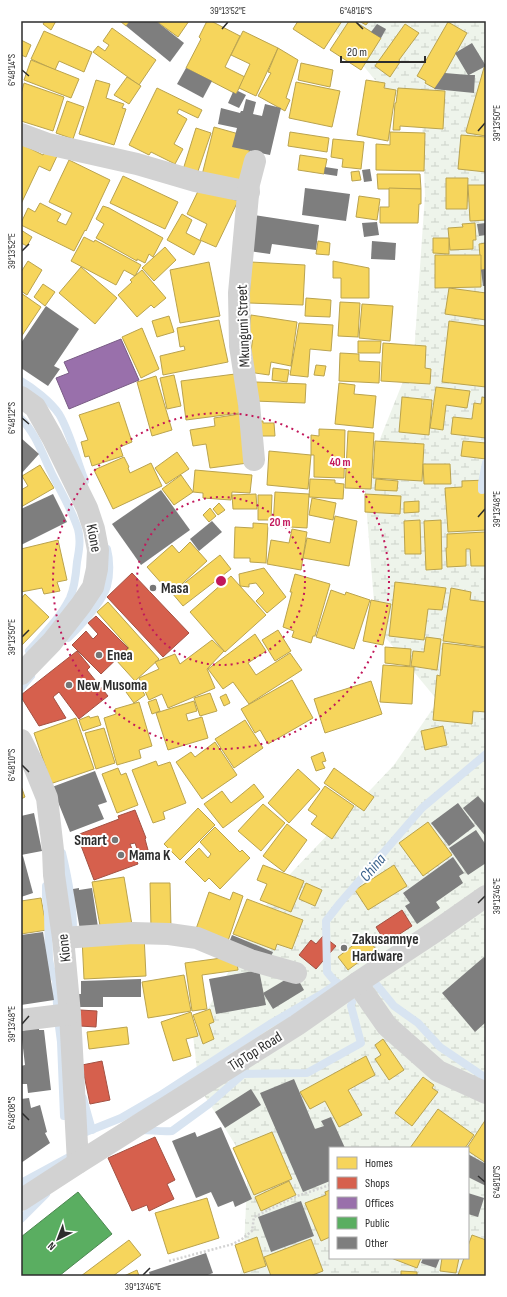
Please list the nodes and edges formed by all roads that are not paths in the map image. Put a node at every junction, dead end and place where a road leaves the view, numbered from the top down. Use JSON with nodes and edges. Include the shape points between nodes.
{"nodes":[{"id":1,"x":21,"y":134,"type":"edge"},
{"id":2,"x":255,"y":161,"type":"dead end"},
{"id":3,"x":249,"y":192,"type":"junction"},
{"id":4,"x":21,"y":397,"type":"edge"},
{"id":5,"x":254,"y":460,"type":"dead end"},
{"id":6,"x":21,"y":674,"type":"edge"},
{"id":7,"x":21,"y":740,"type":"edge"},
{"id":8,"x":486,"y":896,"type":"edge"},
{"id":9,"x":63,"y":938,"type":"junction"},
{"id":10,"x":296,"y":974,"type":"dead end"},
{"id":11,"x":357,"y":983,"type":"junction"},
{"id":12,"x":70,"y":1014,"type":"junction"},
{"id":13,"x":21,"y":1020,"type":"edge"},
{"id":14,"x":486,"y":1093,"type":"edge"},
{"id":15,"x":78,"y":1162,"type":"junction"},
{"id":16,"x":21,"y":1200,"type":"edge"}],
"edges":[{"from":1,"to":3,"type":"street","via":[[48,144]]},
{"from":2,"to":3,"type":"street","name":"Mkunguni Street"},
{"from":3,"to":5,"type":"street","name":"Mkunguni Street","via":[[239,294],[240,338]]},
{"from":4,"to":6,"type":"street","name":"Kione","via":[[35,407],[52,437],[86,508],[98,550],[93,586],[52,642]]},
{"from":7,"to":9,"type":"street","name":"Kione","via":[[47,798]]},
{"from":8,"to":11,"type":"street","name":"TipTop Road"},
{"from":9,"to":10,"type":"street","via":[[133,933],[197,938],[250,960]]},
{"from":9,"to":12,"type":"street","name":"Kione"},
{"from":11,"to":14,"type":"street","via":[[387,1026],[438,1071]]},
{"from":11,"to":15,"type":"street","name":"TipTop Road","via":[[297,1025]]},
{"from":12,"to":13,"type":"street"},
{"from":12,"to":15,"type":"street","name":"Kione"},
{"from":15,"to":16,"type":"street","name":"TipTop Road"}]}
